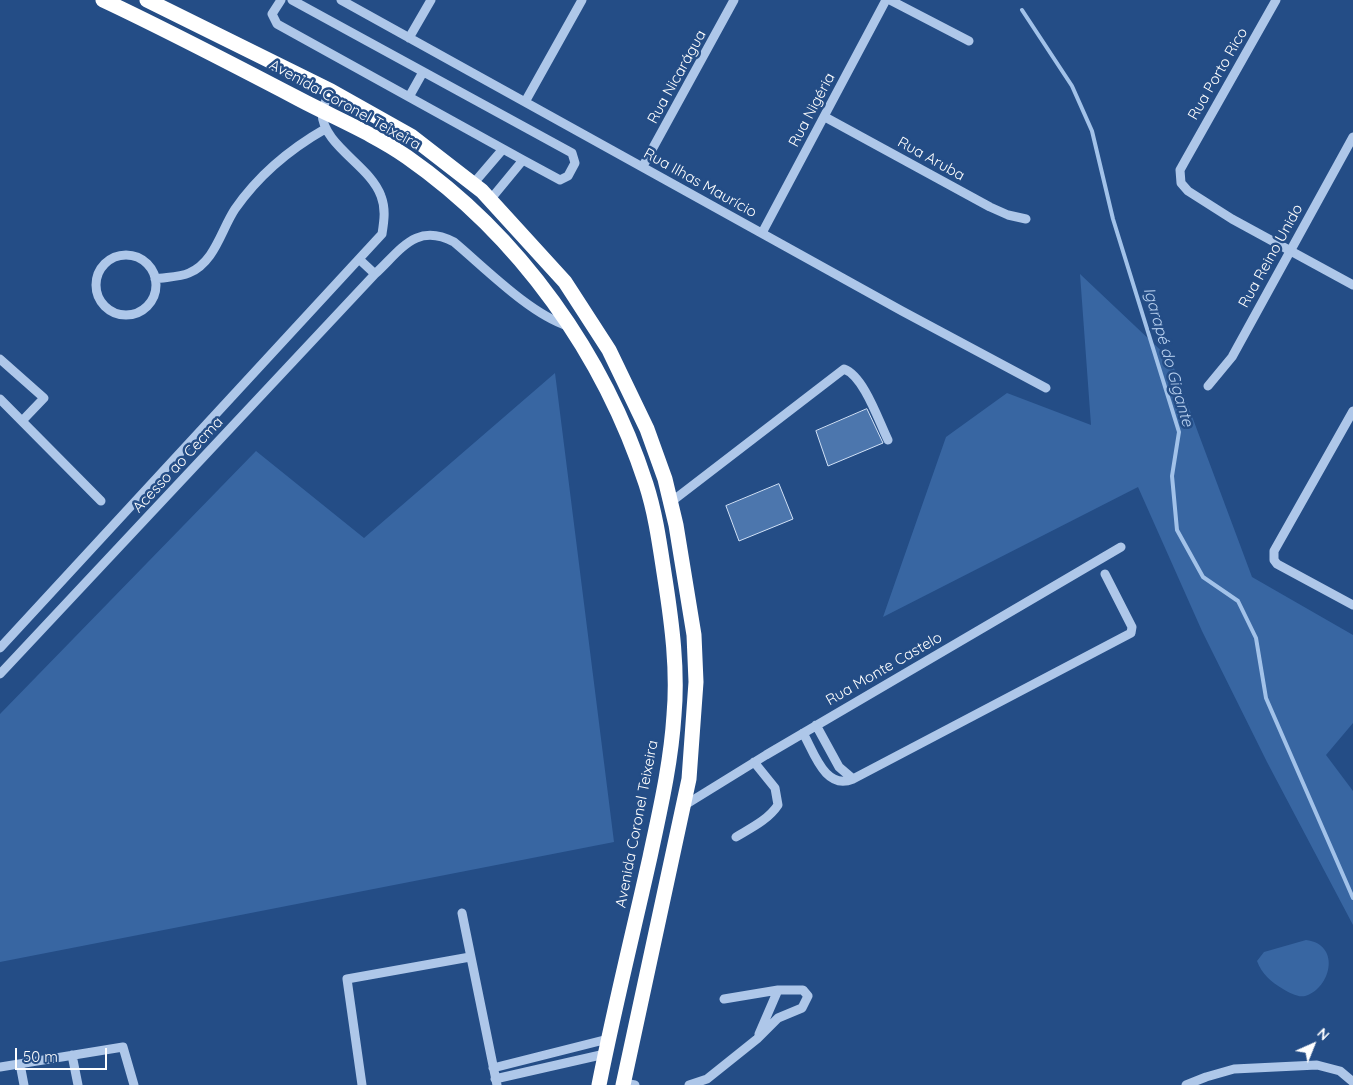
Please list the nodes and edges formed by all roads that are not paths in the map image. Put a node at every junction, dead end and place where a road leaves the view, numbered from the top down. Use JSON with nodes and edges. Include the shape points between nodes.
{"nodes":[{"id":1,"x":103,"y":0,"type":"edge"},
{"id":2,"x":147,"y":0,"type":"edge"},
{"id":3,"x":281,"y":0,"type":"edge"},
{"id":4,"x":292,"y":0,"type":"edge"},
{"id":5,"x":341,"y":0,"type":"edge"},
{"id":6,"x":431,"y":0,"type":"edge"},
{"id":7,"x":582,"y":0,"type":"edge"},
{"id":8,"x":734,"y":0,"type":"edge"},
{"id":9,"x":888,"y":0,"type":"edge"},
{"id":10,"x":1276,"y":0,"type":"edge"},
{"id":11,"x":409,"y":38,"type":"junction"},
{"id":12,"x":969,"y":41,"type":"dead end"},
{"id":13,"x":423,"y":72,"type":"junction"},
{"id":14,"x":331,"y":91,"type":"junction"},
{"id":15,"x":409,"y":97,"type":"junction"},
{"id":16,"x":526,"y":102,"type":"junction"},
{"id":17,"x":322,"y":111,"type":"junction"},
{"id":18,"x":825,"y":117,"type":"junction"},
{"id":19,"x":325,"y":129,"type":"junction"},
{"id":20,"x":1353,"y":137,"type":"edge"},
{"id":21,"x":503,"y":149,"type":"junction"},
{"id":22,"x":523,"y":160,"type":"junction"},
{"id":23,"x":643,"y":166,"type":"junction"},
{"id":24,"x":473,"y":184,"type":"junction"},
{"id":25,"x":490,"y":200,"type":"junction"},
{"id":26,"x":1026,"y":219,"type":"dead end"},
{"id":27,"x":762,"y":233,"type":"junction"},
{"id":28,"x":1289,"y":250,"type":"junction"},
{"id":29,"x":360,"y":260,"type":"junction"},
{"id":30,"x":375,"y":274,"type":"junction"},
{"id":31,"x":155,"y":279,"type":"junction"},
{"id":32,"x":1353,"y":285,"type":"edge"},
{"id":33,"x":573,"y":328,"type":"junction"},
{"id":34,"x":3,"y":362,"type":"edge"},
{"id":35,"x":0,"y":372,"type":"edge"},
{"id":36,"x":1208,"y":386,"type":"dead end"},
{"id":37,"x":1046,"y":388,"type":"dead end"},
{"id":38,"x":0,"y":399,"type":"edge"},
{"id":39,"x":1353,"y":411,"type":"edge"},
{"id":40,"x":22,"y":421,"type":"junction"},
{"id":41,"x":888,"y":440,"type":"dead end"},
{"id":42,"x":101,"y":501,"type":"dead end"},
{"id":43,"x":671,"y":502,"type":"junction"},
{"id":44,"x":1121,"y":547,"type":"dead end"},
{"id":45,"x":1105,"y":574,"type":"dead end"},
{"id":46,"x":1353,"y":605,"type":"edge"},
{"id":47,"x":0,"y":648,"type":"edge"},
{"id":48,"x":0,"y":674,"type":"edge"},
{"id":49,"x":816,"y":725,"type":"junction"},
{"id":50,"x":803,"y":733,"type":"junction"},
{"id":51,"x":754,"y":762,"type":"junction"},
{"id":52,"x":853,"y":779,"type":"junction"},
{"id":53,"x":684,"y":805,"type":"junction"},
{"id":54,"x":736,"y":837,"type":"dead end"},
{"id":55,"x":462,"y":913,"type":"dead end"},
{"id":56,"x":470,"y":957,"type":"junction"},
{"id":57,"x":778,"y":990,"type":"junction"},
{"id":58,"x":724,"y":999,"type":"dead end"},
{"id":59,"x":608,"y":1039,"type":"junction"},
{"id":60,"x":757,"y":1040,"type":"junction"},
{"id":61,"x":605,"y":1054,"type":"junction"},
{"id":62,"x":72,"y":1055,"type":"junction"},
{"id":63,"x":20,"y":1064,"type":"junction"},
{"id":64,"x":0,"y":1067,"type":"edge"},
{"id":65,"x":493,"y":1068,"type":"junction"},
{"id":66,"x":496,"y":1082,"type":"edge"},
{"id":67,"x":1353,"y":1082,"type":"edge"},
{"id":68,"x":627,"y":1084,"type":"edge"},
{"id":69,"x":24,"y":1085,"type":"edge"},
{"id":70,"x":78,"y":1085,"type":"edge"},
{"id":71,"x":134,"y":1085,"type":"edge"},
{"id":72,"x":362,"y":1085,"type":"edge"},
{"id":73,"x":599,"y":1085,"type":"edge"},
{"id":74,"x":689,"y":1085,"type":"edge"},
{"id":75,"x":1186,"y":1085,"type":"edge"}],
"edges":[{"from":1,"to":17,"type":"highway","name":"Avenida Coronel Teixeira"},
{"from":2,"to":14,"type":"highway","name":"Avenida Coronel Teixeira"},
{"from":3,"to":15,"type":"street","via":[[272,14],[277,24]]},
{"from":4,"to":13,"type":"street"},
{"from":5,"to":11,"type":"street","name":"Rua Ilhas Maurício"},
{"from":6,"to":11,"type":"street"},
{"from":7,"to":16,"type":"street"},
{"from":8,"to":23,"type":"street","name":"Rua Nicarágua"},
{"from":9,"to":12,"type":"street"},
{"from":9,"to":18,"type":"street","name":"Rua Nigéria"},
{"from":10,"to":28,"type":"street","name":"Rua Porto Rico","via":[[1180,170],[1181,183],[1188,191]]},
{"from":11,"to":16,"type":"street","name":"Rua Ilhas Maurício"},
{"from":13,"to":15,"type":"street"},
{"from":13,"to":22,"type":"street","via":[[572,153],[575,163],[568,176],[560,180]]},
{"from":14,"to":17,"type":"street"},
{"from":14,"to":24,"type":"highway","name":"Avenida Coronel Teixeira","via":[[411,136]]},
{"from":15,"to":21,"type":"street"},
{"from":16,"to":23,"type":"street","name":"Rua Ilhas Maurício"},
{"from":17,"to":19,"type":"street"},
{"from":17,"to":33,"type":"highway","name":"Avenida Coronel Teixeira","via":[[404,155],[468,206],[540,284]]},
{"from":18,"to":26,"type":"street","name":"Rua Aruba","via":[[990,207]]},
{"from":18,"to":27,"type":"street","name":"Rua Nigéria"},
{"from":19,"to":29,"type":"street","name":"Acesso ao Cecma","via":[[362,168],[381,196],[385,214],[382,234]]},
{"from":19,"to":31,"type":"street","via":[[298,144],[262,177],[235,210],[208,259],[189,273]]},
{"from":20,"to":28,"type":"street","name":"Rua Reino Unido"},
{"from":21,"to":22,"type":"street"},
{"from":21,"to":24,"type":"street"},
{"from":22,"to":25,"type":"street"},
{"from":23,"to":27,"type":"street","name":"Rua Ilhas Maurício"},
{"from":24,"to":25,"type":"highway","name":"Avenida Coronel Teixeira"},
{"from":25,"to":43,"type":"highway","name":"Avenida Coronel Teixeira","via":[[565,282],[609,350],[647,428]]},
{"from":27,"to":37,"type":"street","name":"Rua Ilhas Maurício"},
{"from":28,"to":32,"type":"street"},
{"from":28,"to":36,"type":"street","name":"Rua Reino Unido","via":[[1232,357]]},
{"from":29,"to":30,"type":"street"},
{"from":29,"to":47,"type":"street","name":"Acesso ao Cecma"},
{"from":30,"to":33,"type":"street","name":"Acesso ao Cecma","via":[[414,237],[442,236],[454,242],[535,309],[554,322]]},
{"from":30,"to":48,"type":"street","name":"Acesso ao Cecma"},
{"from":31,"to":31,"type":"street","via":[[145,262],[125,255],[106,262],[96,279],[96,290],[99,299],[112,312],[131,315],[140,312],[153,298]]},
{"from":33,"to":59,"type":"highway","name":"Avenida Coronel Teixeira","via":[[616,407],[647,487],[658,532],[673,635],[674,714],[663,797]]},
{"from":34,"to":35,"type":"street"},
{"from":34,"to":40,"type":"street","via":[[44,398]]},
{"from":38,"to":40,"type":"street"},
{"from":39,"to":46,"type":"street","via":[[1274,552],[1277,564]]},
{"from":40,"to":42,"type":"street"},
{"from":41,"to":43,"type":"street","via":[[865,390],[850,371],[844,370]]},
{"from":43,"to":53,"type":"highway","name":"Avenida Coronel Teixeira","via":[[694,635],[695,717]]},
{"from":44,"to":49,"type":"street","name":"Rua Monte Castelo"},
{"from":45,"to":52,"type":"street","via":[[1132,627],[1130,633]]},
{"from":49,"to":50,"type":"street","name":"Rua Monte Castelo"},
{"from":49,"to":52,"type":"street","via":[[839,767]]},
{"from":50,"to":51,"type":"street","name":"Rua Monte Castelo"},
{"from":50,"to":52,"type":"street","via":[[832,780],[839,783]]},
{"from":51,"to":53,"type":"street","name":"Rua Monte Castelo"},
{"from":51,"to":54,"type":"street","via":[[776,788],[778,804],[773,813]]},
{"from":53,"to":68,"type":"highway","name":"Avenida Coronel Teixeira"},
{"from":55,"to":56,"type":"street"},
{"from":56,"to":65,"type":"street"},
{"from":56,"to":72,"type":"street","via":[[347,980]]},
{"from":57,"to":58,"type":"street"},
{"from":57,"to":60,"type":"street"},
{"from":57,"to":60,"type":"street","via":[[803,990],[808,996],[802,1008],[778,1018]]},
{"from":59,"to":61,"type":"highway","name":"Avenida Coronel Teixeira"},
{"from":59,"to":65,"type":"street"},
{"from":60,"to":74,"type":"street","via":[[707,1079]]},
{"from":61,"to":66,"type":"street"},
{"from":61,"to":73,"type":"highway","name":"Avenida Coronel Teixeira"},
{"from":62,"to":63,"type":"street"},
{"from":62,"to":70,"type":"street"},
{"from":62,"to":71,"type":"street","via":[[123,1047]]},
{"from":63,"to":64,"type":"street"},
{"from":63,"to":69,"type":"street"},
{"from":65,"to":66,"type":"street"},
{"from":67,"to":75,"type":"street","via":[[1340,1071],[1317,1065],[1234,1069]]}]}
